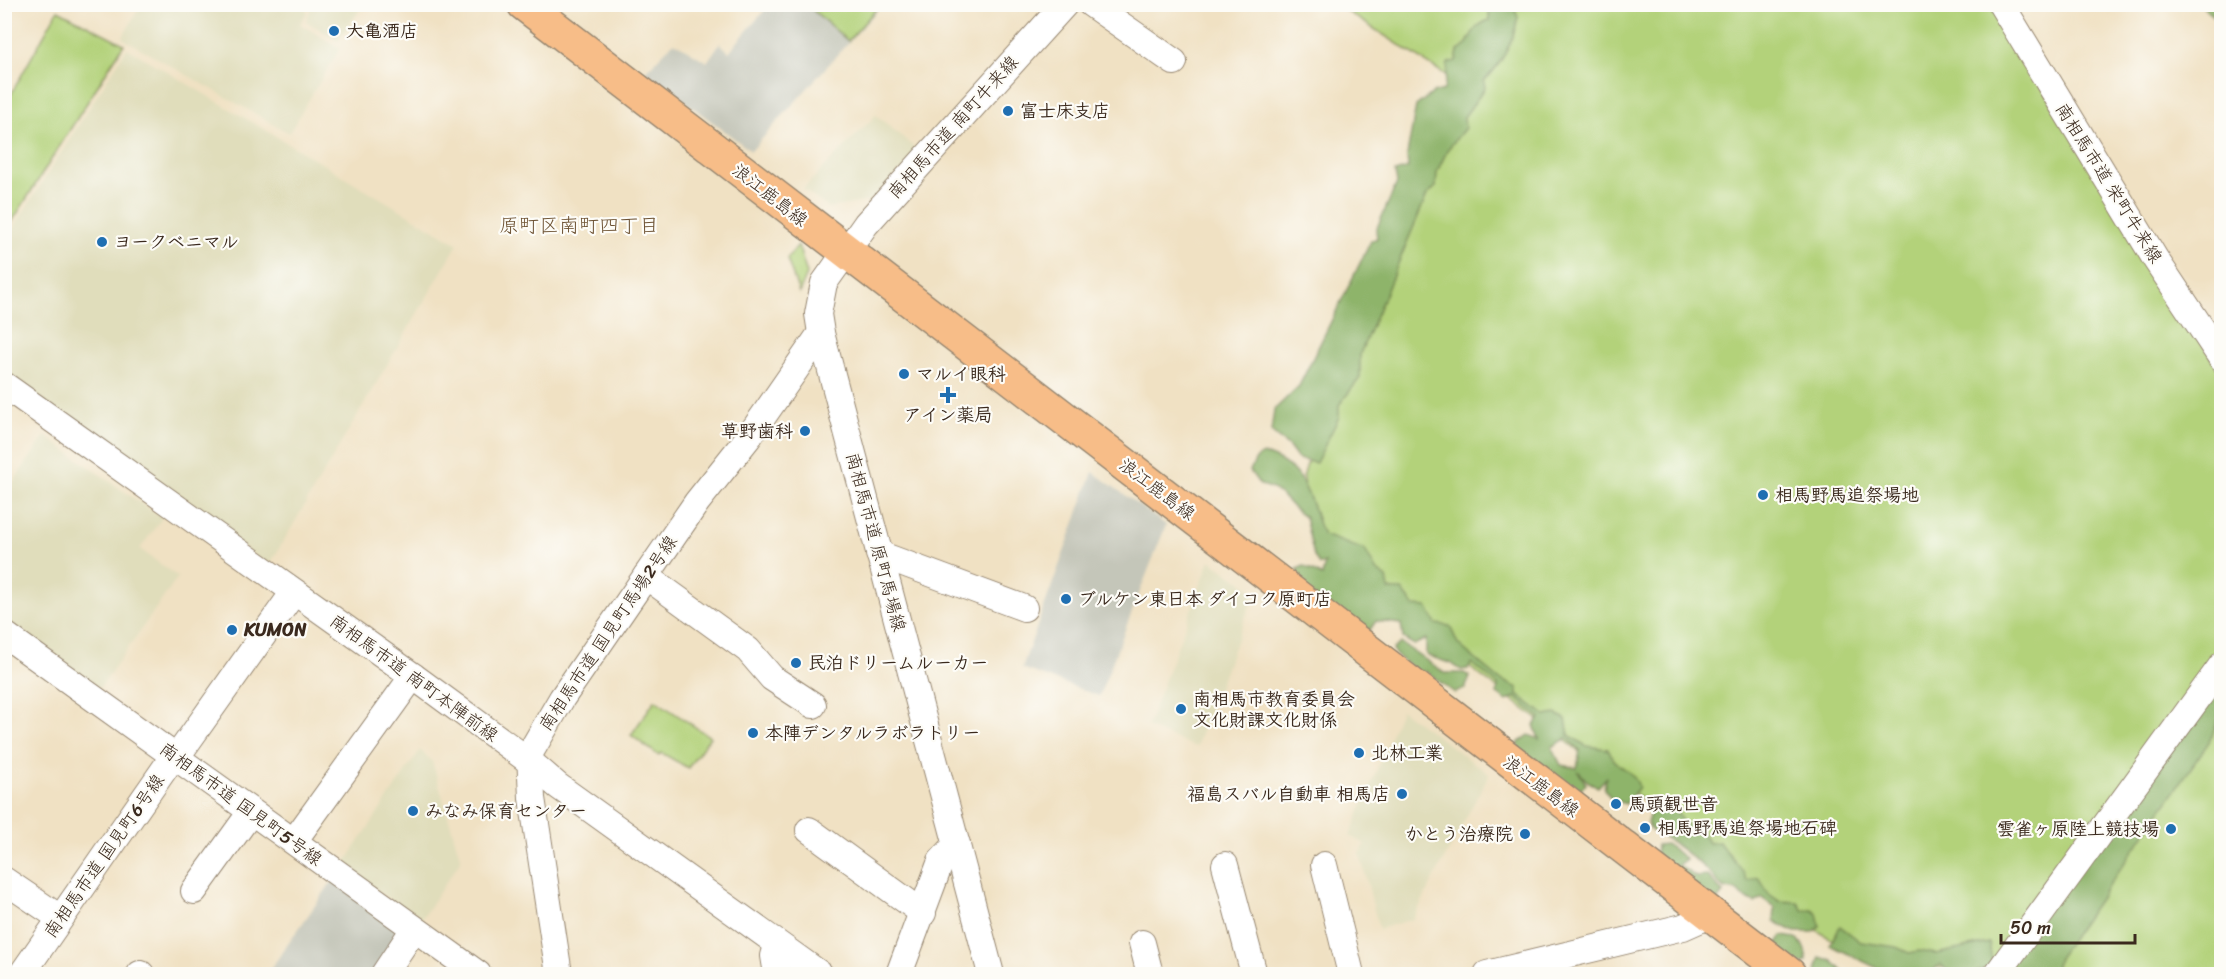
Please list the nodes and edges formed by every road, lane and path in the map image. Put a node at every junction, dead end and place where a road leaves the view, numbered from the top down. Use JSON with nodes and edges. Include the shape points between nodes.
{"nodes":[{"id":1,"x":1065,"y":4,"type":"edge"},
{"id":2,"x":1091,"y":4,"type":"edge"},
{"id":3,"x":2001,"y":4,"type":"edge"},
{"id":4,"x":527,"y":6,"type":"edge"},
{"id":5,"x":1174,"y":62,"type":"dead end"},
{"id":6,"x":845,"y":253,"type":"junction"},
{"id":7,"x":821,"y":333,"type":"junction"},
{"id":8,"x":2222,"y":359,"type":"edge"},
{"id":9,"x":4,"y":385,"type":"edge"},
{"id":10,"x":879,"y":554,"type":"junction"},
{"id":11,"x":646,"y":576,"type":"junction"},
{"id":12,"x":294,"y":592,"type":"junction"},
{"id":13,"x":1024,"y":608,"type":"dead end"},
{"id":14,"x":4,"y":633,"type":"edge"},
{"id":15,"x":2222,"y":665,"type":"edge"},
{"id":16,"x":413,"y":676,"type":"junction"},
{"id":17,"x":813,"y":705,"type":"dead end"},
{"id":18,"x":175,"y":757,"type":"junction"},
{"id":19,"x":529,"y":761,"type":"junction"},
{"id":20,"x":251,"y":812,"type":"junction"},
{"id":21,"x":809,"y":830,"type":"dead end"},
{"id":22,"x":294,"y":841,"type":"junction"},
{"id":23,"x":957,"y":844,"type":"junction"},
{"id":24,"x":1225,"y":865,"type":"dead end"},
{"id":25,"x":1324,"y":865,"type":"dead end"},
{"id":26,"x":4,"y":880,"type":"edge"},
{"id":27,"x":194,"y":891,"type":"dead end"},
{"id":28,"x":923,"y":913,"type":"junction"},
{"id":29,"x":1710,"y":915,"type":"junction"},
{"id":30,"x":60,"y":918,"type":"junction"},
{"id":31,"x":414,"y":929,"type":"junction"},
{"id":32,"x":1142,"y":943,"type":"dead end"},
{"id":33,"x":777,"y":945,"type":"junction"},
{"id":34,"x":1561,"y":965,"type":"edge"},
{"id":35,"x":22,"y":975,"type":"edge"},
{"id":36,"x":384,"y":975,"type":"edge"},
{"id":37,"x":478,"y":975,"type":"edge"},
{"id":38,"x":559,"y":975,"type":"edge"},
{"id":39,"x":777,"y":975,"type":"edge"},
{"id":40,"x":820,"y":975,"type":"edge"},
{"id":41,"x":899,"y":975,"type":"edge"},
{"id":42,"x":991,"y":975,"type":"edge"},
{"id":43,"x":1150,"y":975,"type":"edge"},
{"id":44,"x":1254,"y":975,"type":"edge"},
{"id":45,"x":1351,"y":975,"type":"edge"},
{"id":46,"x":1487,"y":975,"type":"edge"},
{"id":47,"x":1789,"y":975,"type":"edge"},
{"id":48,"x":1996,"y":975,"type":"edge"}],
"edges":[{"from":1,"to":6,"type":"street","name":"南相馬市道 南町牛来線","via":[[877,210]]},
{"from":2,"to":5,"type":"street"},
{"from":3,"to":8,"type":"street","name":"南相馬市道 栄町牛来線","via":[[2156,260]]},
{"from":4,"to":6,"type":"main road","name":"浪江鹿島線"},
{"from":6,"to":7,"type":"street","name":"南相馬市道 原町馬場線","via":[[824,283],[819,298]]},
{"from":6,"to":29,"type":"main road","name":"浪江鹿島線"},
{"from":7,"to":10,"type":"street","name":"南相馬市道 原町馬場線"},
{"from":7,"to":11,"type":"street","name":"南相馬市道 国見町馬場2号線"},
{"from":9,"to":12,"type":"street","name":"南相馬市道 南町本陣前線"},
{"from":10,"to":13,"type":"street"},
{"from":10,"to":23,"type":"street","name":"南相馬市道 原町馬場線"},
{"from":11,"to":17,"type":"street","via":[[734,638],[772,678]]},
{"from":11,"to":19,"type":"street","name":"南相馬市道 国見町馬場2号線","via":[[557,706],[533,746]]},
{"from":12,"to":16,"type":"street","name":"南相馬市道 南町本陣前線"},
{"from":12,"to":18,"type":"street","name":"南相馬市道 国見町6号線"},
{"from":14,"to":18,"type":"street","name":"南相馬市道 国見町5号線"},
{"from":15,"to":48,"type":"street"},
{"from":16,"to":19,"type":"street","name":"南相馬市道 南町本陣前線"},
{"from":16,"to":22,"type":"street"},
{"from":18,"to":20,"type":"street","name":"南相馬市道 国見町5号線"},
{"from":18,"to":30,"type":"street","name":"南相馬市道 国見町6号線"},
{"from":19,"to":33,"type":"street","name":"南相馬市道 南町本陣前線"},
{"from":19,"to":38,"type":"street"},
{"from":20,"to":22,"type":"street","name":"南相馬市道 国見町5号線"},
{"from":20,"to":27,"type":"street"},
{"from":21,"to":28,"type":"street"},
{"from":22,"to":31,"type":"street","name":"南相馬市道 国見町5号線"},
{"from":23,"to":28,"type":"street","via":[[941,861]]},
{"from":23,"to":42,"type":"street","name":"南相馬市道 原町馬場線"},
{"from":24,"to":44,"type":"street"},
{"from":25,"to":45,"type":"street"},
{"from":26,"to":30,"type":"street"},
{"from":28,"to":41,"type":"street"},
{"from":29,"to":34,"type":"street"},
{"from":29,"to":47,"type":"main road","name":"浪江鹿島線"},
{"from":30,"to":35,"type":"street","name":"南相馬市道 国見町6号線"},
{"from":31,"to":36,"type":"street"},
{"from":31,"to":37,"type":"street","name":"南相馬市道 国見町5号線"},
{"from":32,"to":43,"type":"street"},
{"from":33,"to":39,"type":"street"},
{"from":33,"to":40,"type":"street","name":"南相馬市道 南町本陣前線"},
{"from":34,"to":46,"type":"street"}]}
